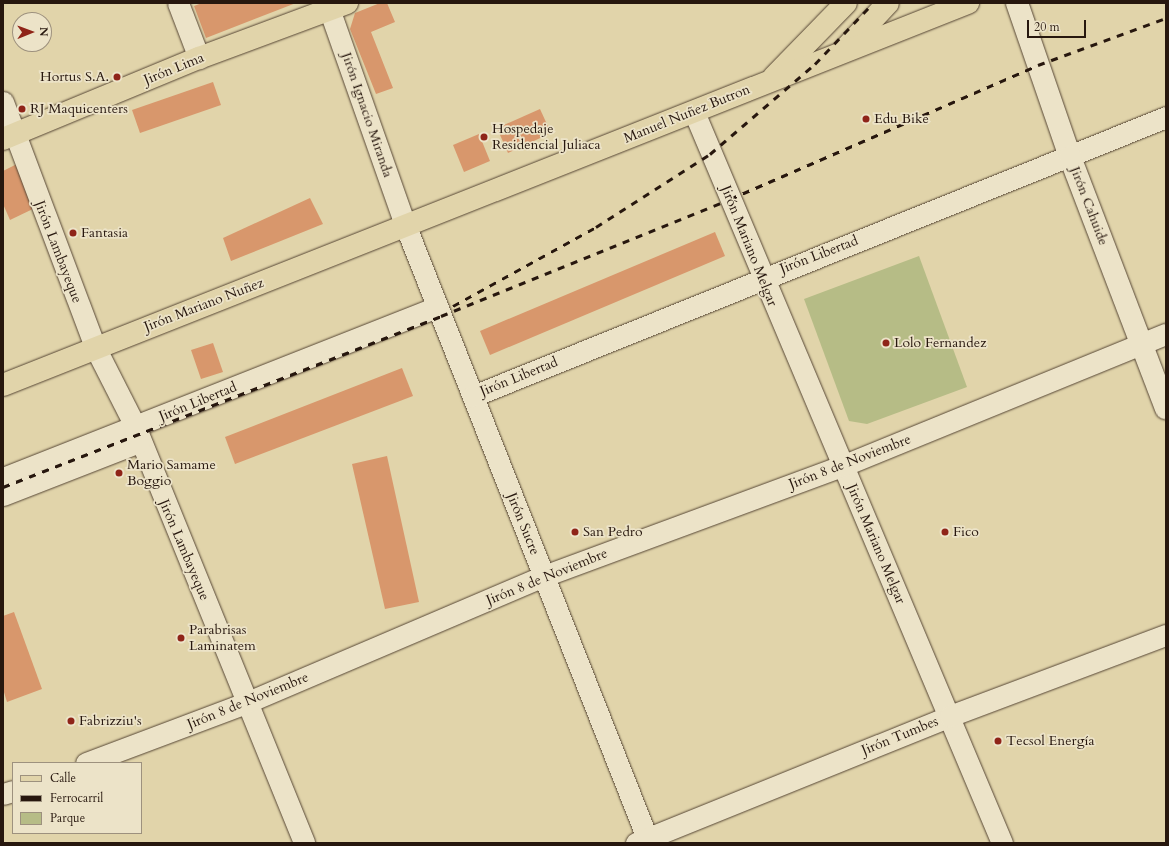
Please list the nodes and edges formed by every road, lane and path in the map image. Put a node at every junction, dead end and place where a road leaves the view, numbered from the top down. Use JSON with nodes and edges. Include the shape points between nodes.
{"nodes":[{"id":1,"x":178,"y":3,"type":"edge"},
{"id":2,"x":846,"y":3,"type":"edge"},
{"id":3,"x":888,"y":3,"type":"edge"},
{"id":4,"x":968,"y":3,"type":"edge"},
{"id":5,"x":1017,"y":3,"type":"edge"},
{"id":6,"x":335,"y":5,"type":"edge"},
{"id":7,"x":840,"y":54,"type":"junction"},
{"id":8,"x":199,"y":58,"type":"junction"},
{"id":9,"x":770,"y":81,"type":"junction"},
{"id":10,"x":3,"y":102,"type":"edge"},
{"id":11,"x":694,"y":112,"type":"junction"},
{"id":12,"x":1166,"y":117,"type":"edge"},
{"id":13,"x":8,"y":138,"type":"edge"},
{"id":14,"x":1070,"y":157,"type":"junction"},
{"id":15,"x":406,"y":227,"type":"junction"},
{"id":16,"x":761,"y":277,"type":"junction"},
{"id":17,"x":438,"y":307,"type":"junction"},
{"id":18,"x":1166,"y":334,"type":"edge"},
{"id":19,"x":1142,"y":345,"type":"junction"},
{"id":20,"x":95,"y":348,"type":"junction"},
{"id":21,"x":3,"y":385,"type":"edge"},
{"id":22,"x":473,"y":396,"type":"junction"},
{"id":23,"x":1166,"y":408,"type":"edge"},
{"id":24,"x":137,"y":434,"type":"junction"},
{"id":25,"x":842,"y":466,"type":"junction"},
{"id":26,"x":3,"y":478,"type":"edge"},
{"id":27,"x":3,"y":495,"type":"edge"},
{"id":28,"x":544,"y":576,"type":"junction"},
{"id":29,"x":1166,"y":636,"type":"edge"},
{"id":30,"x":248,"y":702,"type":"junction"},
{"id":31,"x":950,"y":716,"type":"junction"},
{"id":32,"x":89,"y":762,"type":"edge"},
{"id":33,"x":644,"y":841,"type":"edge"},
{"id":34,"x":304,"y":843,"type":"edge"},
{"id":35,"x":1002,"y":843,"type":"edge"}],
"edges":[{"from":1,"to":8,"type":"street"},
{"from":2,"to":9,"type":"main road"},
{"from":3,"to":7,"type":"main road"},
{"from":4,"to":7,"type":"main road","name":"Manuel Nuñez Butron"},
{"from":5,"to":14,"type":"street","name":"Jirón Cahuide"},
{"from":6,"to":8,"type":"main road","name":"Jirón Lima"},
{"from":6,"to":15,"type":"street","name":"Jirón Ignacio Miranda"},
{"from":7,"to":9,"type":"main road","name":"Manuel Nuñez Butron"},
{"from":8,"to":13,"type":"main road","name":"Jirón Lima"},
{"from":9,"to":11,"type":"main road","name":"Manuel Nuñez Butron"},
{"from":10,"to":13,"type":"street","name":"Jirón Lambayeque"},
{"from":11,"to":15,"type":"main road","name":"Manuel Nuñez Butron"},
{"from":11,"to":16,"type":"street","name":"Jirón Mariano Melgar"},
{"from":12,"to":14,"type":"street","name":"Jirón Libertad"},
{"from":13,"to":20,"type":"street","name":"Jirón Lambayeque"},
{"from":14,"to":16,"type":"street","name":"Jirón Libertad"},
{"from":14,"to":19,"type":"street","name":"Jirón Cahuide"},
{"from":15,"to":17,"type":"street","name":"Jirón Sucre"},
{"from":15,"to":20,"type":"main road","name":"Jirón Mariano Nuñez"},
{"from":16,"to":22,"type":"street","name":"Jirón Libertad"},
{"from":16,"to":25,"type":"street","name":"Jirón Mariano Melgar"},
{"from":17,"to":22,"type":"street","name":"Jirón Sucre"},
{"from":17,"to":24,"type":"street","name":"Jirón Libertad"},
{"from":18,"to":19,"type":"street","name":"Jirón 8 de Noviembre"},
{"from":19,"to":23,"type":"street","name":"Jirón Cahuide"},
{"from":19,"to":25,"type":"street","name":"Jirón 8 de Noviembre"},
{"from":20,"to":21,"type":"main road","name":"Jirón Mariano Nuñez"},
{"from":20,"to":24,"type":"street","name":"Jirón Lambayeque"},
{"from":22,"to":28,"type":"street","name":"Jirón Sucre"},
{"from":24,"to":26,"type":"street","name":"Jirón Libertad"},
{"from":24,"to":27,"type":"street"},
{"from":24,"to":30,"type":"street","name":"Jirón Lambayeque"},
{"from":25,"to":28,"type":"street","name":"Jirón 8 de Noviembre"},
{"from":25,"to":31,"type":"street","name":"Jirón Mariano Melgar"},
{"from":28,"to":30,"type":"street","name":"Jirón 8 de Noviembre"},
{"from":28,"to":33,"type":"street","name":"Jirón Sucre"},
{"from":29,"to":31,"type":"street","name":"Jirón Tumbes"},
{"from":30,"to":32,"type":"street","name":"Jirón 8 de Noviembre"},
{"from":30,"to":34,"type":"street","name":"Jirón Lambayeque"},
{"from":31,"to":33,"type":"street","name":"Jirón Tumbes"},
{"from":31,"to":35,"type":"street","name":"Jirón Mariano Melgar"}]}
